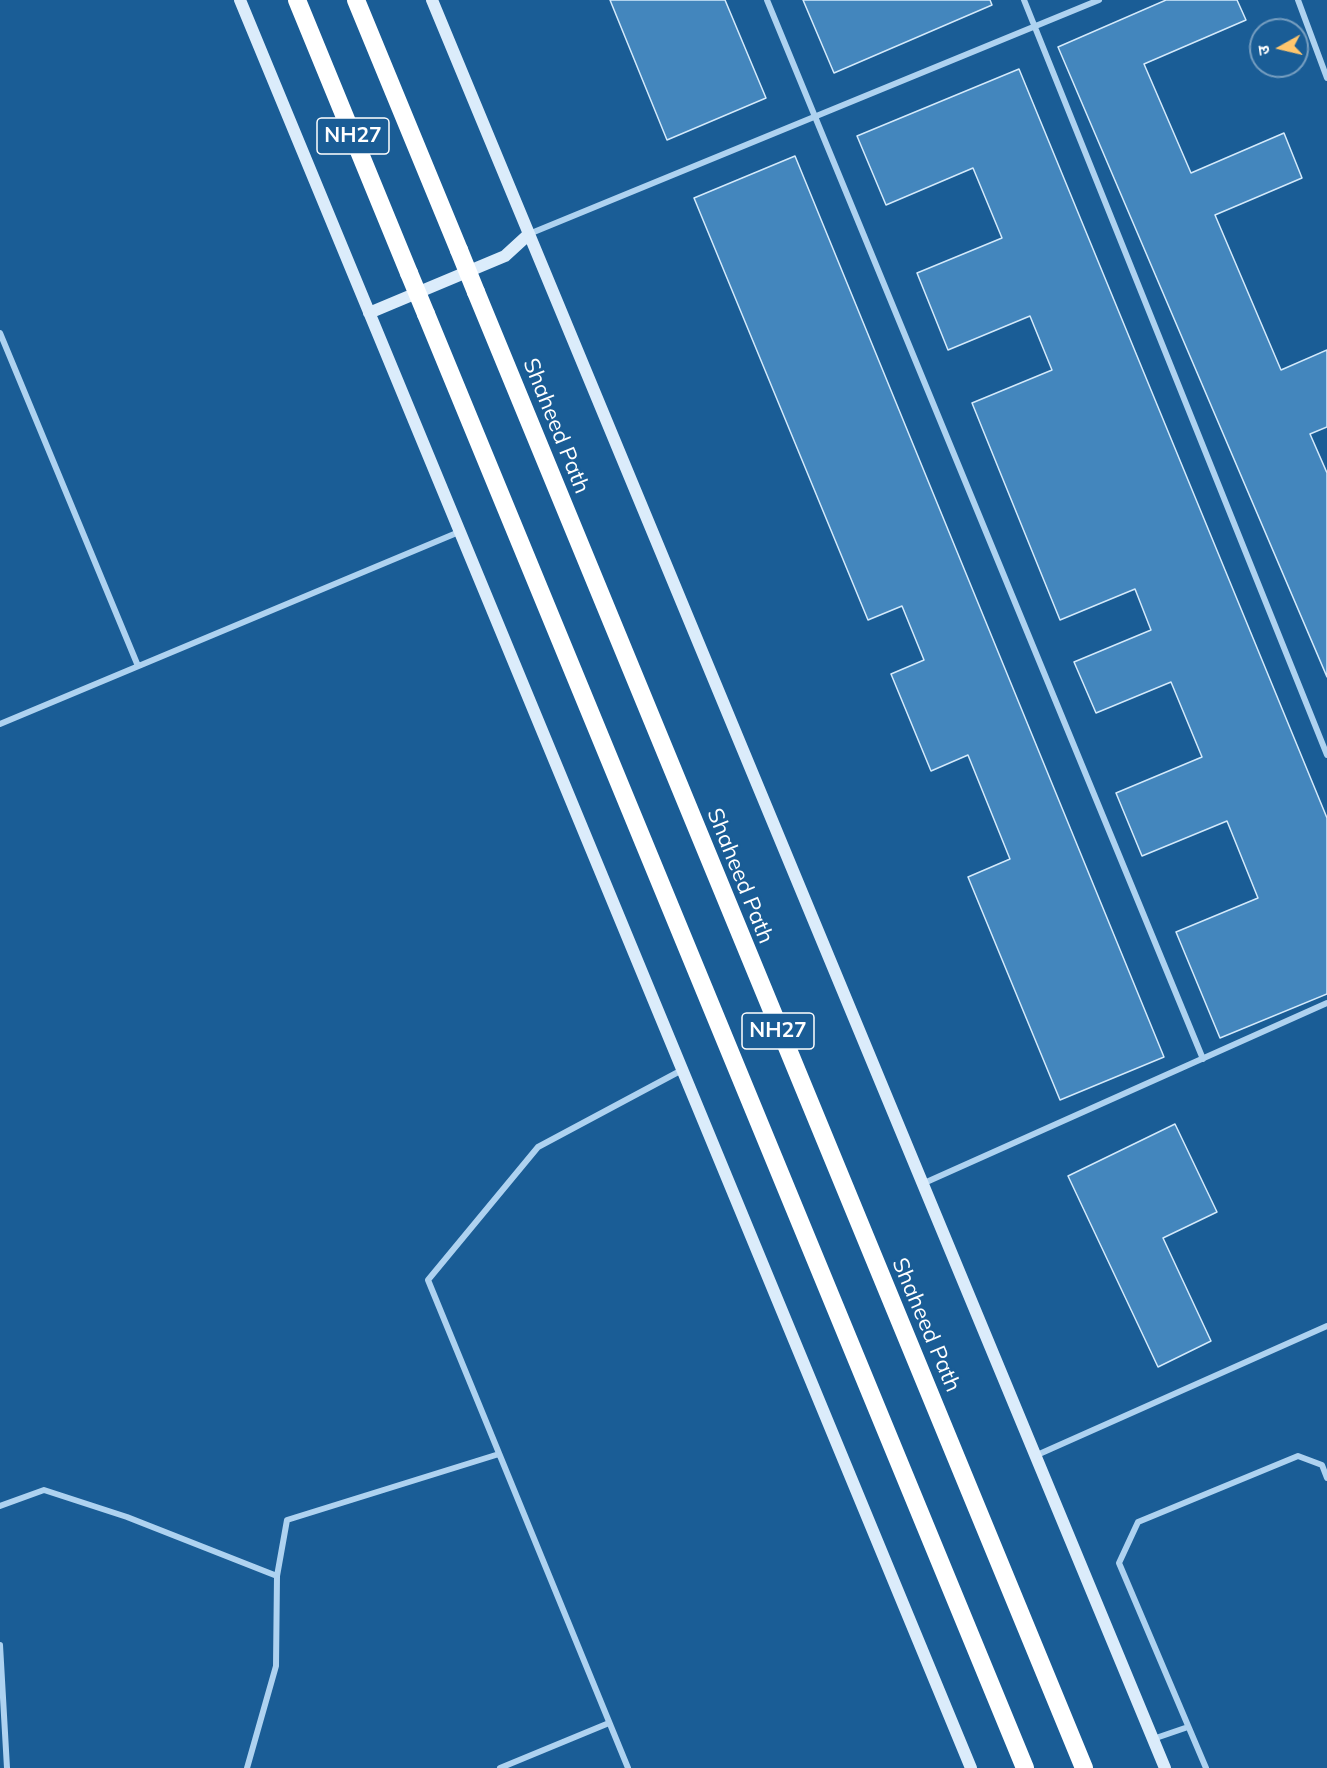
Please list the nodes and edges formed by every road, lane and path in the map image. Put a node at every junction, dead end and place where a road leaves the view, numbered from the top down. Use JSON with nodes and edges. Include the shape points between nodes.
{"nodes":[{"id":1,"x":240,"y":0,"type":"edge"},
{"id":2,"x":297,"y":0,"type":"edge"},
{"id":3,"x":356,"y":0,"type":"edge"},
{"id":4,"x":432,"y":0,"type":"edge"},
{"id":5,"x":767,"y":0,"type":"edge"},
{"id":6,"x":1024,"y":0,"type":"edge"},
{"id":7,"x":1099,"y":0,"type":"edge"},
{"id":8,"x":1298,"y":0,"type":"edge"},
{"id":9,"x":1034,"y":26,"type":"junction"},
{"id":10,"x":1327,"y":78,"type":"edge"},
{"id":11,"x":816,"y":117,"type":"junction"},
{"id":12,"x":529,"y":234,"type":"junction"},
{"id":13,"x":369,"y":313,"type":"junction"},
{"id":14,"x":0,"y":333,"type":"edge"},
{"id":15,"x":460,"y":532,"type":"junction"},
{"id":16,"x":138,"y":666,"type":"junction"},
{"id":17,"x":0,"y":724,"type":"edge"},
{"id":18,"x":1327,"y":754,"type":"edge"},
{"id":19,"x":1327,"y":1003,"type":"edge"},
{"id":20,"x":1203,"y":1059,"type":"junction"},
{"id":21,"x":682,"y":1070,"type":"junction"},
{"id":22,"x":922,"y":1184,"type":"junction"},
{"id":23,"x":1327,"y":1326,"type":"edge"},
{"id":24,"x":499,"y":1454,"type":"junction"},
{"id":25,"x":1037,"y":1455,"type":"junction"},
{"id":26,"x":1327,"y":1478,"type":"edge"},
{"id":27,"x":0,"y":1506,"type":"edge"},
{"id":28,"x":277,"y":1576,"type":"junction"},
{"id":29,"x":0,"y":1644,"type":"edge"},
{"id":30,"x":609,"y":1723,"type":"junction"},
{"id":31,"x":1188,"y":1726,"type":"junction"},
{"id":32,"x":1153,"y":1739,"type":"junction"},
{"id":33,"x":7,"y":1768,"type":"edge"},
{"id":34,"x":247,"y":1768,"type":"edge"},
{"id":35,"x":500,"y":1768,"type":"edge"},
{"id":36,"x":628,"y":1768,"type":"edge"},
{"id":37,"x":971,"y":1768,"type":"edge"},
{"id":38,"x":1024,"y":1768,"type":"edge"},
{"id":39,"x":1084,"y":1768,"type":"edge"},
{"id":40,"x":1165,"y":1768,"type":"edge"},
{"id":41,"x":1206,"y":1768,"type":"edge"}],
"edges":[{"from":1,"to":13,"type":"street"},
{"from":2,"to":38,"type":"highway","number":"NH27","bridge":true},
{"from":3,"to":39,"type":"highway","name":"Shaheed Path","number":"NH27","bridge":true},
{"from":4,"to":12,"type":"street"},
{"from":5,"to":11,"type":"street"},
{"from":6,"to":9,"type":"street"},
{"from":7,"to":9,"type":"street"},
{"from":8,"to":10,"type":"street"},
{"from":9,"to":11,"type":"street"},
{"from":9,"to":18,"type":"street"},
{"from":11,"to":12,"type":"street"},
{"from":11,"to":20,"type":"street"},
{"from":12,"to":13,"type":"street","via":[[505,256]]},
{"from":12,"to":22,"type":"street"},
{"from":13,"to":15,"type":"street"},
{"from":14,"to":16,"type":"street"},
{"from":15,"to":16,"type":"street"},
{"from":15,"to":21,"type":"street"},
{"from":16,"to":17,"type":"street"},
{"from":19,"to":20,"type":"street"},
{"from":20,"to":22,"type":"street"},
{"from":21,"to":24,"type":"street","via":[[538,1147],[428,1280]]},
{"from":21,"to":37,"type":"street"},
{"from":22,"to":25,"type":"street"},
{"from":23,"to":25,"type":"street"},
{"from":24,"to":28,"type":"street","via":[[287,1520]]},
{"from":24,"to":30,"type":"street"},
{"from":25,"to":32,"type":"street"},
{"from":26,"to":31,"type":"street","via":[[1322,1465],[1298,1456],[1138,1522],[1119,1563]]},
{"from":27,"to":28,"type":"street","via":[[44,1490],[127,1517]]},
{"from":28,"to":34,"type":"street","via":[[276,1666]]},
{"from":29,"to":33,"type":"street"},
{"from":30,"to":35,"type":"street"},
{"from":30,"to":36,"type":"street"},
{"from":31,"to":32,"type":"street"},
{"from":31,"to":41,"type":"street"},
{"from":32,"to":40,"type":"street"}]}
